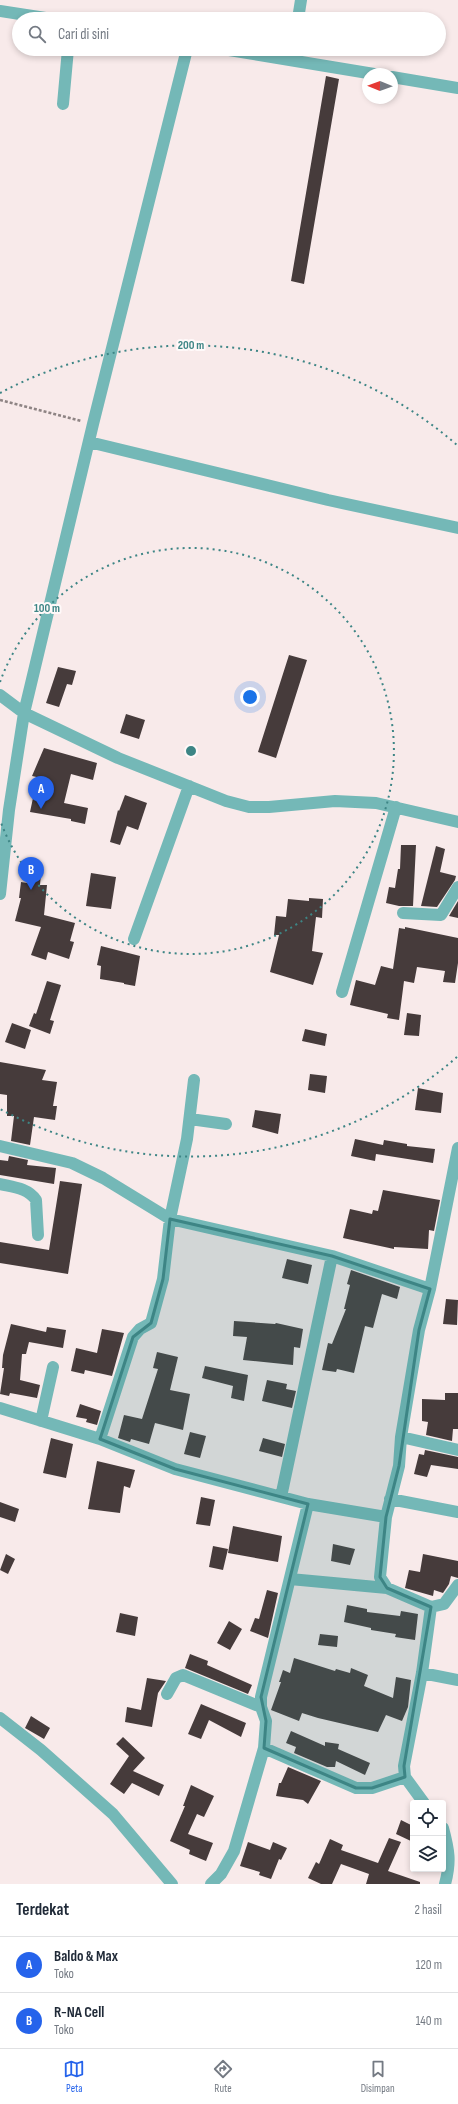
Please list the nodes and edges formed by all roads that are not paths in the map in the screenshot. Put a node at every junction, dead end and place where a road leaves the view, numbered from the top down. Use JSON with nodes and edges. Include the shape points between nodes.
{"nodes":[{"id":1,"x":302,"y":0,"type":"edge"},
{"id":2,"x":0,"y":11,"type":"edge"},
{"id":3,"x":299,"y":12,"type":"edge"},
{"id":4,"x":12,"y":13,"type":"edge"},
{"id":5,"x":67,"y":56,"type":"edge"},
{"id":6,"x":185,"y":56,"type":"edge"},
{"id":7,"x":296,"y":56,"type":"edge"},
{"id":8,"x":362,"y":71,"type":"edge"},
{"id":9,"x":398,"y":78,"type":"edge"},
{"id":10,"x":458,"y":88,"type":"edge"},
{"id":11,"x":63,"y":104,"type":"dead end"},
{"id":12,"x":89,"y":442,"type":"junction"},
{"id":13,"x":458,"y":528,"type":"edge"},
{"id":14,"x":0,"y":695,"type":"edge"},
{"id":15,"x":24,"y":713,"type":"junction"},
{"id":16,"x":189,"y":786,"type":"junction"},
{"id":17,"x":396,"y":807,"type":"junction"},
{"id":18,"x":458,"y":822,"type":"edge"},
{"id":19,"x":458,"y":887,"type":"edge"},
{"id":20,"x":0,"y":894,"type":"edge"},
{"id":21,"x":403,"y":913,"type":"dead end"},
{"id":22,"x":134,"y":939,"type":"dead end"},
{"id":23,"x":342,"y":992,"type":"dead end"},
{"id":24,"x":194,"y":1080,"type":"dead end"},
{"id":25,"x":190,"y":1119,"type":"junction"},
{"id":26,"x":226,"y":1124,"type":"dead end"},
{"id":27,"x":0,"y":1146,"type":"edge"},
{"id":28,"x":458,"y":1148,"type":"edge"},
{"id":29,"x":0,"y":1184,"type":"edge"},
{"id":30,"x":170,"y":1219,"type":"junction"},
{"id":31,"x":38,"y":1235,"type":"dead end"},
{"id":32,"x":332,"y":1256,"type":"junction"},
{"id":33,"x":430,"y":1289,"type":"junction"},
{"id":34,"x":53,"y":1367,"type":"dead end"},
{"id":35,"x":0,"y":1408,"type":"edge"},
{"id":36,"x":41,"y":1421,"type":"junction"},
{"id":37,"x":401,"y":1436,"type":"junction"},
{"id":38,"x":100,"y":1439,"type":"junction"},
{"id":39,"x":458,"y":1450,"type":"edge"},
{"id":40,"x":281,"y":1497,"type":"junction"},
{"id":41,"x":390,"y":1499,"type":"junction"},
{"id":42,"x":308,"y":1504,"type":"junction"},
{"id":43,"x":458,"y":1512,"type":"edge"},
{"id":44,"x":386,"y":1517,"type":"junction"},
{"id":45,"x":290,"y":1579,"type":"junction"},
{"id":46,"x":458,"y":1585,"type":"edge"},
{"id":47,"x":387,"y":1588,"type":"junction"},
{"id":48,"x":431,"y":1607,"type":"junction"},
{"id":49,"x":422,"y":1673,"type":"junction"},
{"id":50,"x":458,"y":1680,"type":"edge"},
{"id":51,"x":167,"y":1694,"type":"dead end"},
{"id":52,"x":261,"y":1707,"type":"junction"},
{"id":53,"x":0,"y":1718,"type":"edge"},
{"id":54,"x":264,"y":1748,"type":"junction"},
{"id":55,"x":405,"y":1777,"type":"junction"},
{"id":56,"x":422,"y":1800,"type":"edge"},
{"id":57,"x":445,"y":1836,"type":"edge"},
{"id":58,"x":172,"y":1884,"type":"edge"},
{"id":59,"x":211,"y":1884,"type":"edge"},
{"id":60,"x":445,"y":1884,"type":"edge"}],
"edges":[{"from":1,"to":3,"type":"street"},
{"from":2,"to":4,"type":"street"},
{"from":5,"to":11,"type":"street"},
{"from":6,"to":12,"type":"street"},
{"from":7,"to":8,"type":"street"},
{"from":9,"to":10,"type":"street"},
{"from":12,"to":13,"type":"street","via":[[328,500]]},
{"from":12,"to":15,"type":"street"},
{"from":14,"to":15,"type":"street"},
{"from":15,"to":16,"type":"street","via":[[118,758]]},
{"from":15,"to":20,"type":"street","via":[[9,810]]},
{"from":16,"to":17,"type":"street","via":[[249,807],[335,801],[376,803]]},
{"from":16,"to":22,"type":"street"},
{"from":17,"to":18,"type":"street"},
{"from":17,"to":23,"type":"street"},
{"from":19,"to":21,"type":"street","via":[[441,915]]},
{"from":24,"to":25,"type":"street"},
{"from":25,"to":26,"type":"street"},
{"from":25,"to":30,"type":"street"},
{"from":27,"to":30,"type":"street","via":[[72,1163],[103,1178]]},
{"from":28,"to":33,"type":"street"},
{"from":29,"to":31,"type":"street","via":[[28,1191],[33,1195],[36,1200]]},
{"from":30,"to":32,"type":"street"},
{"from":30,"to":38,"type":"street","via":[[163,1279],[156,1310],[150,1323],[133,1337]]},
{"from":32,"to":33,"type":"street"},
{"from":32,"to":40,"type":"street"},
{"from":33,"to":37,"type":"street","via":[[419,1330]]},
{"from":34,"to":36,"type":"street"},
{"from":35,"to":36,"type":"street"},
{"from":36,"to":38,"type":"street"},
{"from":37,"to":39,"type":"street"},
{"from":37,"to":41,"type":"street","via":[[399,1466]]},
{"from":38,"to":40,"type":"street","via":[[175,1469]]},
{"from":40,"to":42,"type":"street"},
{"from":41,"to":43,"type":"street"},
{"from":41,"to":44,"type":"street"},
{"from":42,"to":44,"type":"street"},
{"from":42,"to":45,"type":"street"},
{"from":44,"to":47,"type":"street","via":[[380,1577]]},
{"from":45,"to":47,"type":"street"},
{"from":45,"to":52,"type":"street","via":[[261,1697]]},
{"from":46,"to":48,"type":"street","via":[[444,1604]]},
{"from":47,"to":48,"type":"street"},
{"from":48,"to":49,"type":"street"},
{"from":49,"to":50,"type":"street"},
{"from":49,"to":55,"type":"street","via":[[404,1766]]},
{"from":51,"to":52,"type":"street","via":[[176,1678],[184,1675]]},
{"from":52,"to":54,"type":"street","via":[[266,1721]]},
{"from":53,"to":58,"type":"street","via":[[41,1750],[113,1814]]},
{"from":54,"to":55,"type":"street","via":[[356,1788],[372,1788]]},
{"from":54,"to":59,"type":"street","via":[[234,1851],[221,1874]]},
{"from":55,"to":56,"type":"street"},
{"from":57,"to":60,"type":"street","via":[[450,1865]]}]}
